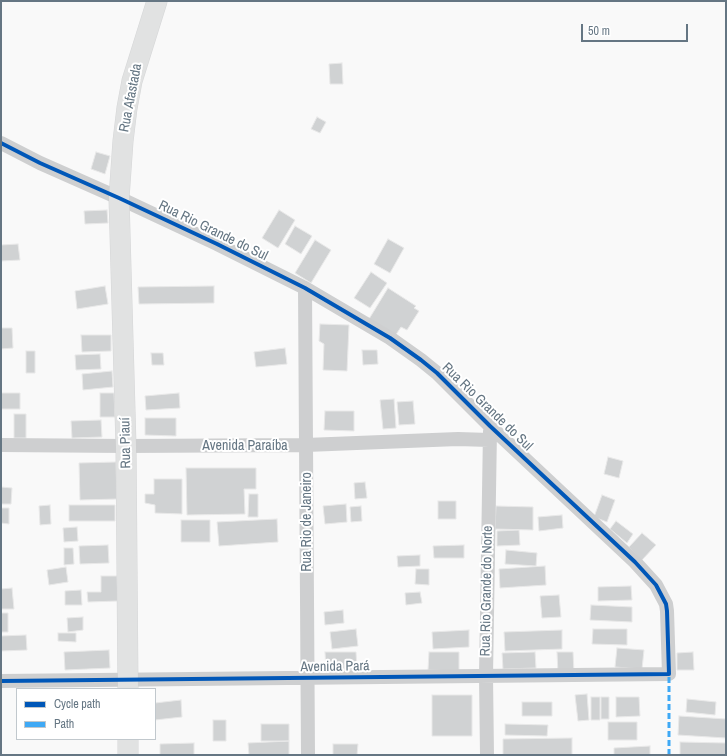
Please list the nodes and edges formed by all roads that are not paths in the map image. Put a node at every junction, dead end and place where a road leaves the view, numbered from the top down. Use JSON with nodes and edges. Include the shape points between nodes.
{"nodes":[{"id":1,"x":157,"y":1,"type":"edge"},
{"id":2,"x":1,"y":143,"type":"edge"},
{"id":3,"x":119,"y":198,"type":"junction"},
{"id":4,"x":305,"y":288,"type":"junction"},
{"id":5,"x":490,"y":433,"type":"junction"},
{"id":6,"x":1,"y":445,"type":"edge"},
{"id":7,"x":306,"y":445,"type":"junction"},
{"id":8,"x":126,"y":446,"type":"junction"},
{"id":9,"x":669,"y":674,"type":"joint"},
{"id":10,"x":486,"y":676,"type":"junction"},
{"id":11,"x":307,"y":678,"type":"junction"},
{"id":12,"x":1,"y":681,"type":"edge"},
{"id":13,"x":128,"y":685,"type":"edge"},
{"id":14,"x":128,"y":740,"type":"edge"},
{"id":15,"x":128,"y":755,"type":"edge"},
{"id":16,"x":308,"y":755,"type":"edge"},
{"id":17,"x":487,"y":755,"type":"edge"}],
"edges":[{"from":1,"to":3,"type":"street","name":"Rua Afastada","via":[[136,67],[127,108],[122,141]]},
{"from":2,"to":3,"type":"street","name":"Rua Rio Grande do Sul"},
{"from":3,"to":4,"type":"street","name":"Rua Rio Grande do Sul"},
{"from":3,"to":8,"type":"street","name":"Rua Piauí"},
{"from":4,"to":5,"type":"street","name":"Rua Rio Grande do Sul","via":[[411,352],[437,373]]},
{"from":4,"to":7,"type":"street","name":"Rua Rio de Janeiro"},
{"from":5,"to":7,"type":"street","name":"Avenida Paraíba","via":[[458,439]]},
{"from":5,"to":9,"type":"street","name":"Rua Rio Grande do Sul","via":[[635,562],[656,585],[666,604]]},
{"from":5,"to":10,"type":"street","name":"Rua Rio Grande do Norte"},
{"from":6,"to":8,"type":"street","name":"Avenida Paraíba"},
{"from":7,"to":8,"type":"street","name":"Avenida Paraíba"},
{"from":7,"to":11,"type":"street","name":"Rua Rio de Janeiro"},
{"from":8,"to":13,"type":"street","name":"Rua Piauí"},
{"from":9,"to":10,"type":"street","name":"Avenida Pará"},
{"from":10,"to":11,"type":"street","name":"Avenida Pará"},
{"from":10,"to":17,"type":"street","name":"Rua Rio Grande do Norte"},
{"from":11,"to":13,"type":"street","name":"Avenida Pará"},
{"from":11,"to":16,"type":"street","name":"Rua Rio de Janeiro"},
{"from":12,"to":13,"type":"street","name":"Avenida Pará"},
{"from":14,"to":15,"type":"street"}]}
